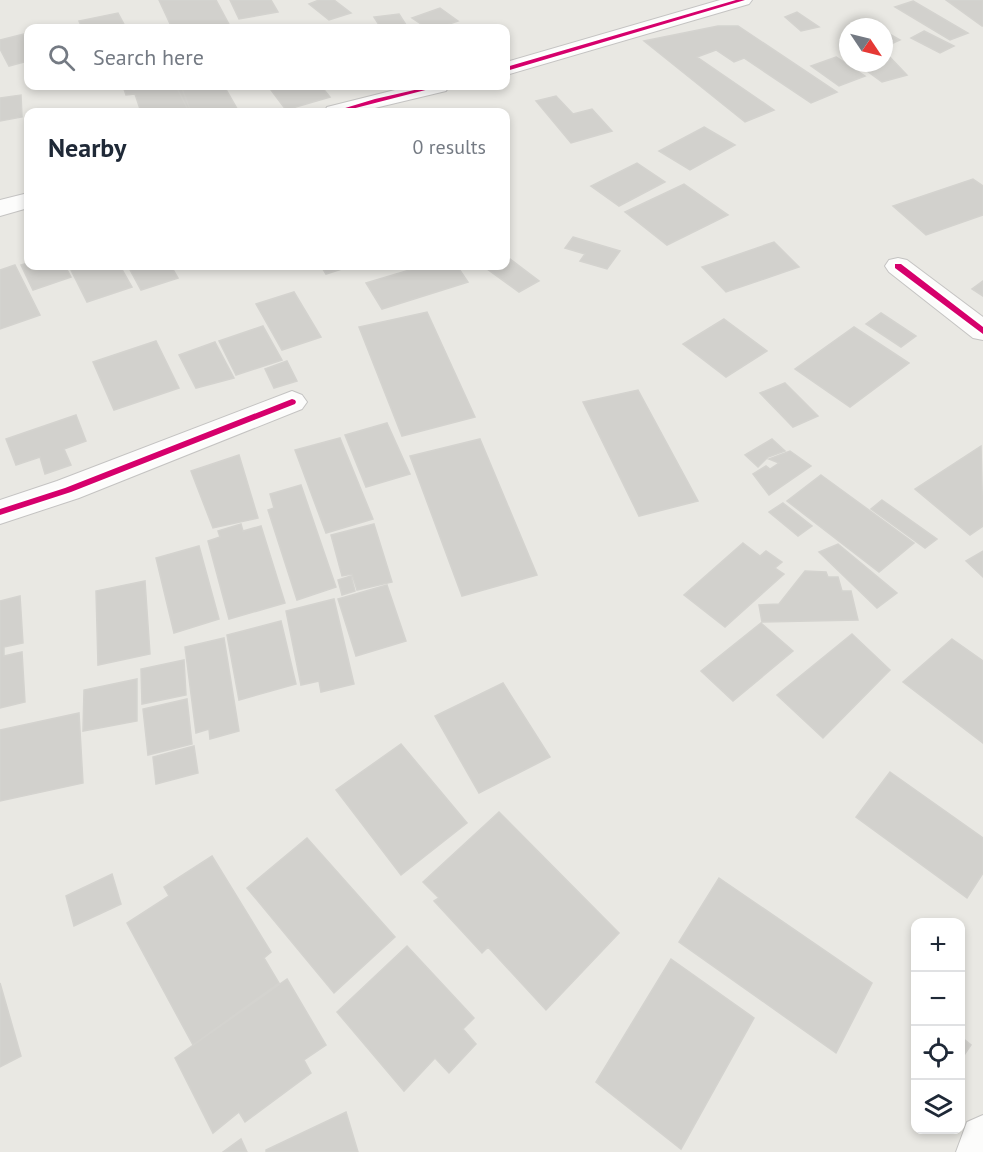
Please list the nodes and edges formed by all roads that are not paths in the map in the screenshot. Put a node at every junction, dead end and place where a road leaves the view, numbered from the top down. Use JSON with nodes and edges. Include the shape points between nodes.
{"nodes":[{"id":1,"x":734,"y":1,"type":"edge"},
{"id":2,"x":510,"y":68,"type":"edge"},
{"id":3,"x":421,"y":90,"type":"edge"},
{"id":4,"x":349,"y":108,"type":"edge"},
{"id":5,"x":24,"y":202,"type":"edge"},
{"id":6,"x":0,"y":208,"type":"edge"},
{"id":7,"x":898,"y":266,"type":"dead end"},
{"id":8,"x":983,"y":331,"type":"edge"},
{"id":9,"x":292,"y":402,"type":"dead end"},
{"id":10,"x":0,"y":512,"type":"edge"},
{"id":11,"x":983,"y":1138,"type":"edge"},
{"id":12,"x":979,"y":1152,"type":"edge"}],
"edges":[{"from":1,"to":2,"type":"street"},
{"from":3,"to":4,"type":"street"},
{"from":5,"to":6,"type":"street"},
{"from":7,"to":8,"type":"street"},
{"from":9,"to":10,"type":"street","via":[[68,490]]},
{"from":11,"to":12,"type":"street"}]}
